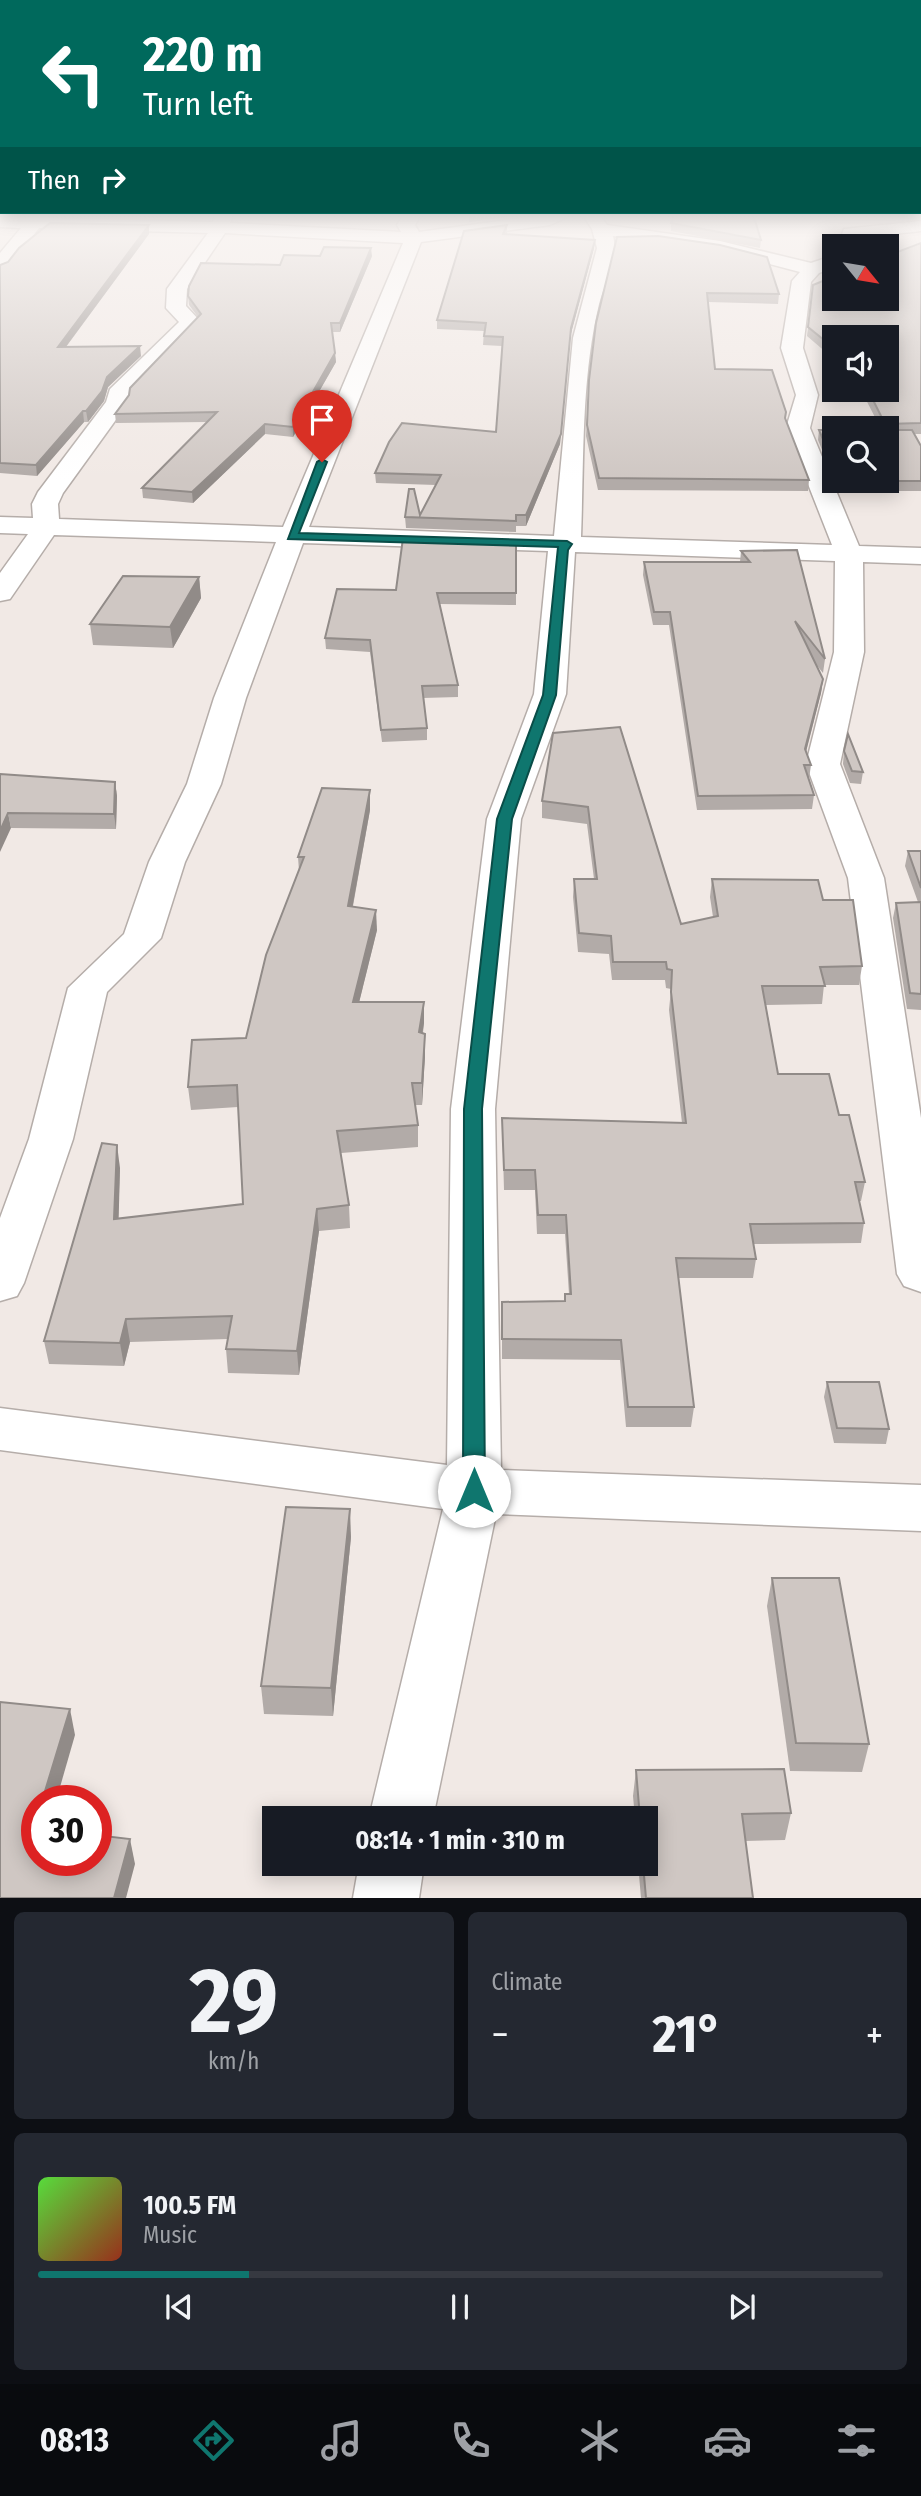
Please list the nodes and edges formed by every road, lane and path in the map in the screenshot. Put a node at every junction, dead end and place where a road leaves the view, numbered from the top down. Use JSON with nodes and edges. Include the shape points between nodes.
{"nodes":[{"id":1,"x":176,"y":303,"type":"edge"},
{"id":2,"x":388,"y":303,"type":"edge"},
{"id":3,"x":590,"y":303,"type":"edge"},
{"id":4,"x":799,"y":303,"type":"edge"},
{"id":5,"x":0,"y":525,"type":"edge"},
{"id":6,"x":46,"y":527,"type":"junction"},
{"id":7,"x":292,"y":536,"type":"junction"},
{"id":8,"x":567,"y":544,"type":"junction"},
{"id":9,"x":849,"y":553,"type":"junction"},
{"id":10,"x":921,"y":556,"type":"edge"},
{"id":11,"x":0,"y":593,"type":"edge"},
{"id":12,"x":921,"y":1274,"type":"edge"},
{"id":13,"x":0,"y":1283,"type":"edge"},
{"id":14,"x":0,"y":1429,"type":"edge"},
{"id":15,"x":474,"y":1491,"type":"junction"},
{"id":16,"x":921,"y":1508,"type":"edge"},
{"id":17,"x":404,"y":1806,"type":"edge"},
{"id":18,"x":390,"y":1876,"type":"edge"},
{"id":19,"x":386,"y":1898,"type":"edge"}],
"edges":[{"from":1,"to":6,"type":"street","via":[[190,321],[118,394],[117,403],[51,492]]},
{"from":2,"to":7,"type":"street"},
{"from":3,"to":8,"type":"street","via":[[579,358]]},
{"from":4,"to":9,"type":"street","via":[[792,348],[807,395],[798,428]]},
{"from":5,"to":6,"type":"street"},
{"from":6,"to":7,"type":"street"},
{"from":6,"to":11,"type":"street"},
{"from":7,"to":8,"type":"street"},
{"from":7,"to":13,"type":"street","via":[[230,698],[204,784],[167,862],[142,938],[88,988],[51,1139]]},
{"from":8,"to":9,"type":"street"},
{"from":8,"to":15,"type":"street","via":[[562,550],[550,695],[504,819],[473,1109]]},
{"from":9,"to":10,"type":"street"},
{"from":9,"to":12,"type":"street","via":[[849,652],[823,764],[866,878]]},
{"from":14,"to":15,"type":"street"},
{"from":15,"to":16,"type":"street"},
{"from":15,"to":17,"type":"street"},
{"from":18,"to":19,"type":"street"}]}
